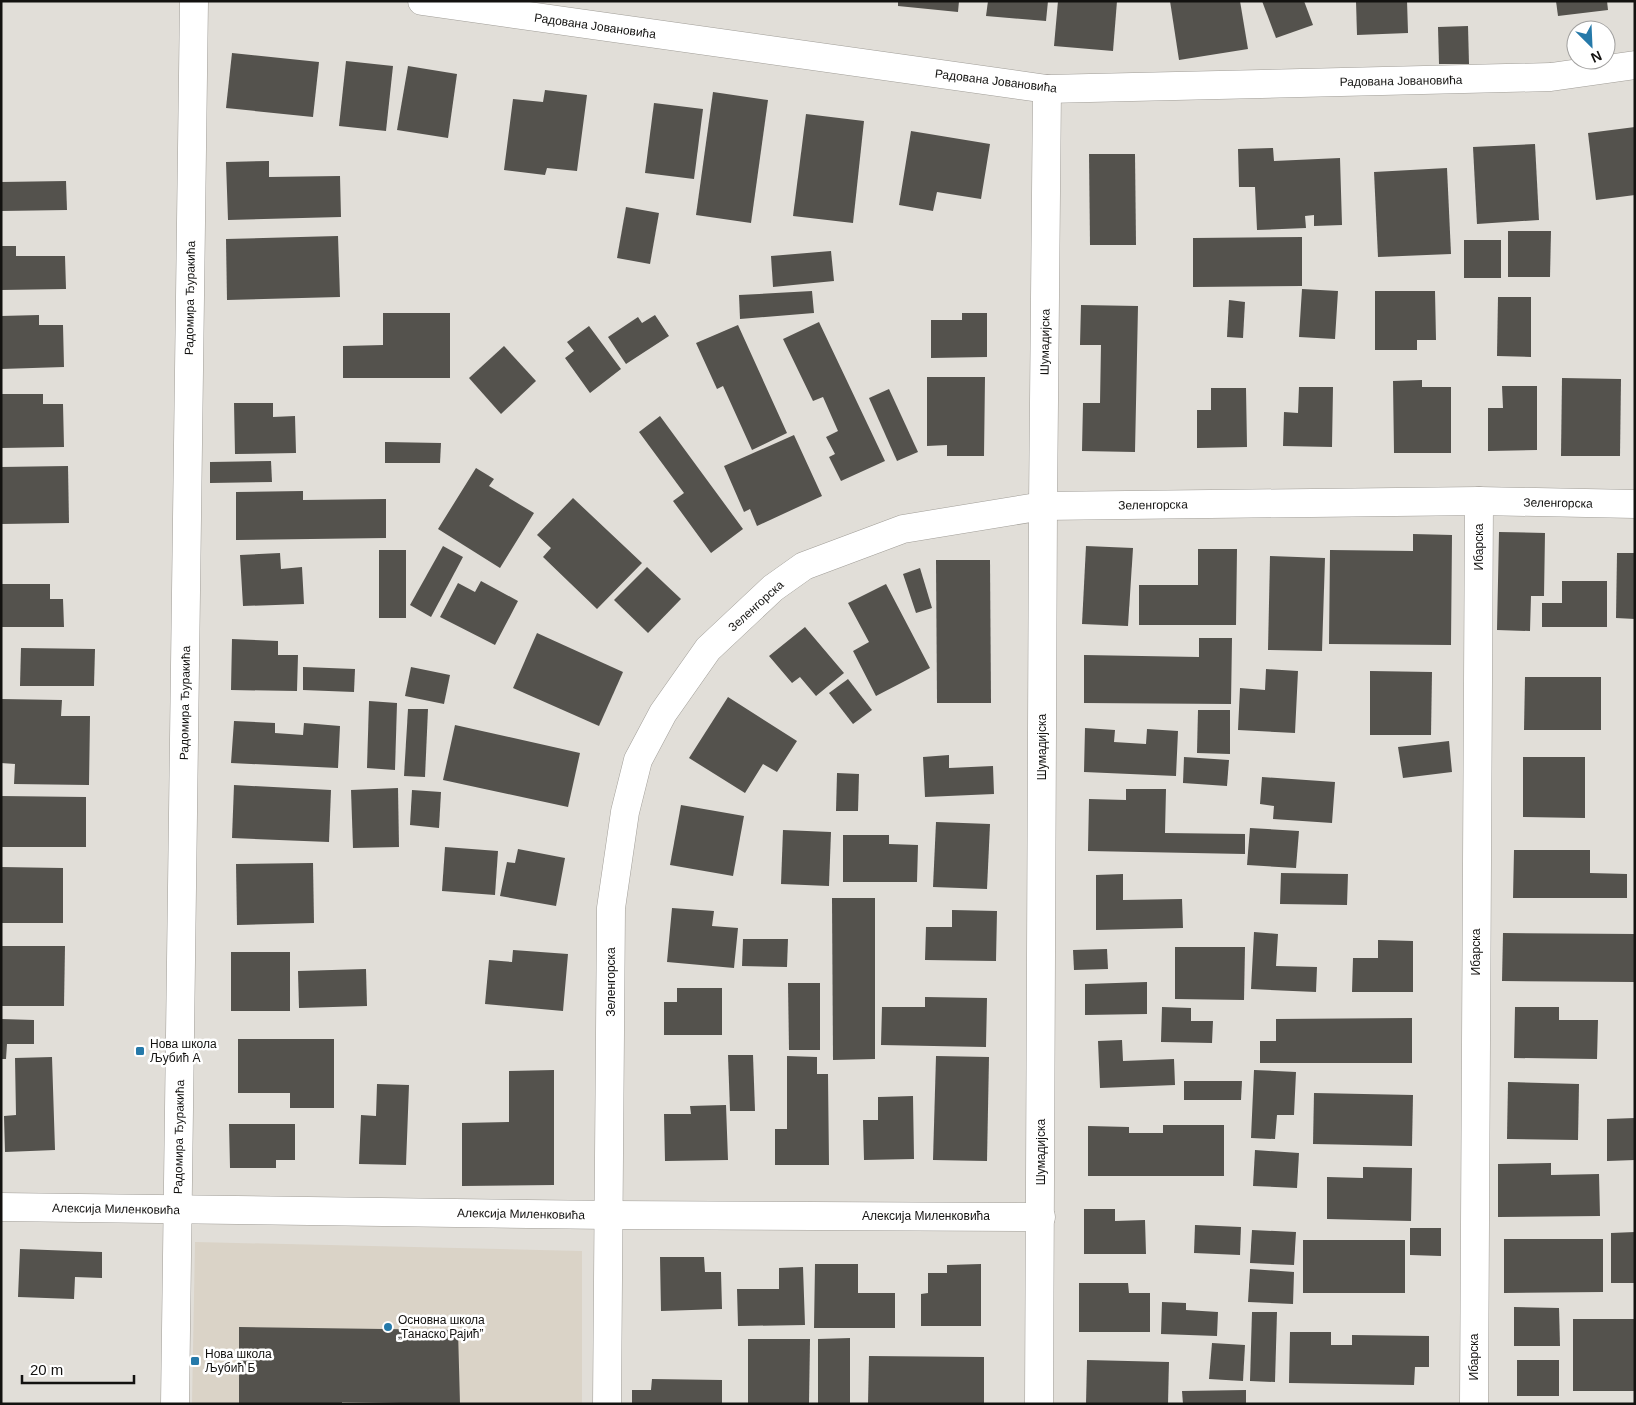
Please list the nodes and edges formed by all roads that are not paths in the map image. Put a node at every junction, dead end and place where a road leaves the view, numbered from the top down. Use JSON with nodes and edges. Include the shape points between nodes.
{"nodes":[{"id":1,"x":194,"y":1,"type":"edge"},
{"id":2,"x":422,"y":1,"type":"edge"},
{"id":3,"x":1635,"y":66,"type":"edge"},
{"id":4,"x":1047,"y":89,"type":"junction"},
{"id":5,"x":1479,"y":501,"type":"junction"},
{"id":6,"x":1635,"y":504,"type":"edge"},
{"id":7,"x":1043,"y":506,"type":"junction"},
{"id":8,"x":1,"y":1208,"type":"edge"},
{"id":9,"x":178,"y":1210,"type":"junction"},
{"id":10,"x":609,"y":1215,"type":"junction"},
{"id":11,"x":1041,"y":1217,"type":"junction"},
{"id":12,"x":175,"y":1404,"type":"edge"},
{"id":13,"x":607,"y":1404,"type":"edge"},
{"id":14,"x":1039,"y":1404,"type":"edge"},
{"id":15,"x":1474,"y":1404,"type":"edge"}],
"edges":[{"from":1,"to":9,"type":"street","name":"Радомира Ђуракића"},
{"from":2,"to":4,"type":"street","name":"Радована Јовановића"},
{"from":3,"to":4,"type":"street","name":"Радована Јовановића","via":[[1551,77]]},
{"from":4,"to":7,"type":"street","name":"Шумадијска"},
{"from":5,"to":6,"type":"street","name":"Зеленгорска"},
{"from":5,"to":7,"type":"street","name":"Зеленгорска"},
{"from":5,"to":15,"type":"street","name":"Ибарска"},
{"from":7,"to":10,"type":"street","name":"Зеленгорска","via":[[903,529],[804,566],[773,588],[708,649],[663,713],[638,760],[625,812],[611,908]]},
{"from":7,"to":11,"type":"street","name":"Шумадијска"},
{"from":8,"to":9,"type":"street","name":"Алексија Миленковића"},
{"from":9,"to":10,"type":"street","name":"Алексија Миленковића"},
{"from":9,"to":12,"type":"street","name":"Радомира Ђуракића"},
{"from":10,"to":11,"type":"street","name":"Алексија Миленковића"},
{"from":10,"to":13,"type":"street","name":"Зеленгорска"},
{"from":11,"to":14,"type":"street","name":"Шумадијска"}]}
